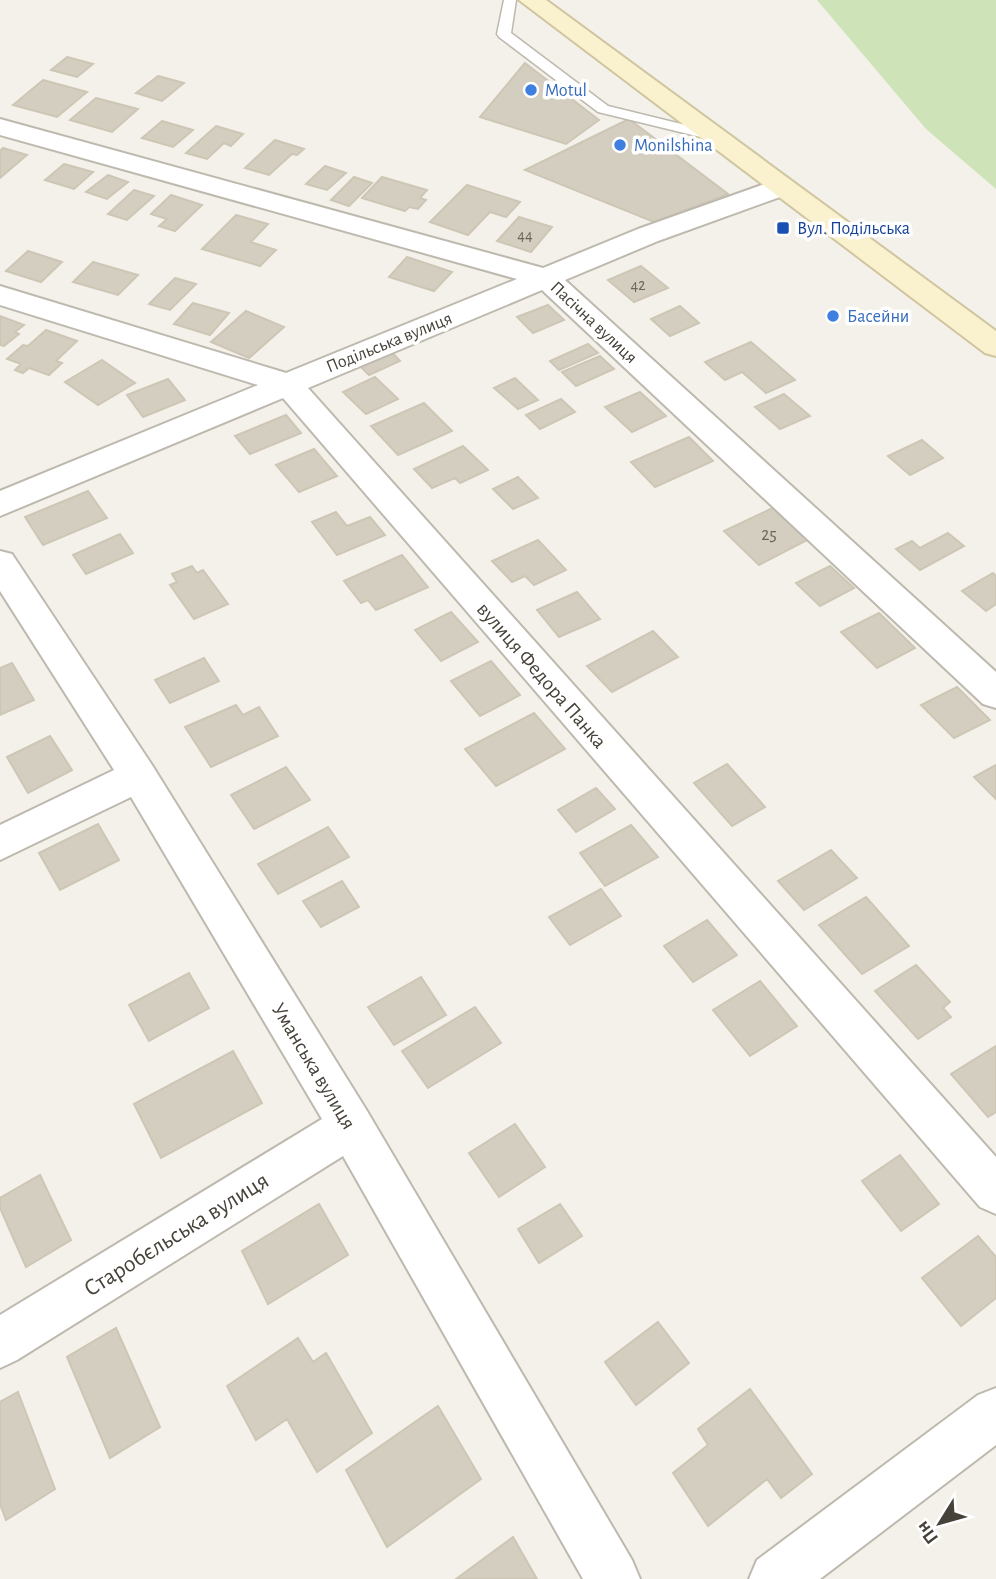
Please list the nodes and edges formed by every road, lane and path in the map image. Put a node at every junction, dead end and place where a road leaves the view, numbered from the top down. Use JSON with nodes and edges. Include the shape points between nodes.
{"nodes":[{"id":1,"x":510,"y":0,"type":"edge"},
{"id":2,"x":531,"y":0,"type":"edge"},
{"id":3,"x":0,"y":127,"type":"edge"},
{"id":4,"x":713,"y":136,"type":"junction"},
{"id":5,"x":782,"y":187,"type":"junction"},
{"id":6,"x":547,"y":278,"type":"junction"},
{"id":7,"x":0,"y":295,"type":"edge"},
{"id":8,"x":996,"y":346,"type":"edge"},
{"id":9,"x":287,"y":384,"type":"junction"},
{"id":10,"x":0,"y":505,"type":"edge"},
{"id":11,"x":0,"y":563,"type":"edge"},
{"id":12,"x":996,"y":694,"type":"edge"},
{"id":13,"x":138,"y":776,"type":"junction"},
{"id":14,"x":0,"y":843,"type":"edge"},
{"id":15,"x":351,"y":1126,"type":"junction"},
{"id":16,"x":996,"y":1191,"type":"edge"},
{"id":17,"x":0,"y":1343,"type":"edge"},
{"id":18,"x":996,"y":1413,"type":"edge"},
{"id":19,"x":613,"y":1579,"type":"edge"},
{"id":20,"x":776,"y":1579,"type":"edge"}],
"edges":[{"from":1,"to":4,"type":"lane","via":[[504,34],[603,108]]},
{"from":2,"to":4,"type":"main road"},
{"from":3,"to":6,"type":"street","name":"Пасічна вулиця"},
{"from":4,"to":5,"type":"main road"},
{"from":5,"to":6,"type":"street","name":"Подільська вулиця","via":[[648,235]]},
{"from":5,"to":8,"type":"main road"},
{"from":6,"to":9,"type":"street","name":"Подільська вулиця"},
{"from":6,"to":12,"type":"street","name":"Пасічна вулиця"},
{"from":7,"to":9,"type":"street"},
{"from":9,"to":10,"type":"street","name":"Подільська вулиця"},
{"from":9,"to":16,"type":"street","name":"вулиця Федора Панка"},
{"from":11,"to":13,"type":"street","name":"Уманська вулиця"},
{"from":13,"to":14,"type":"street"},
{"from":13,"to":15,"type":"street","name":"Уманська вулиця"},
{"from":15,"to":17,"type":"street","name":"Старобєльська вулиця"},
{"from":15,"to":19,"type":"street","name":"Уманська вулиця"},
{"from":18,"to":20,"type":"street"}]}
